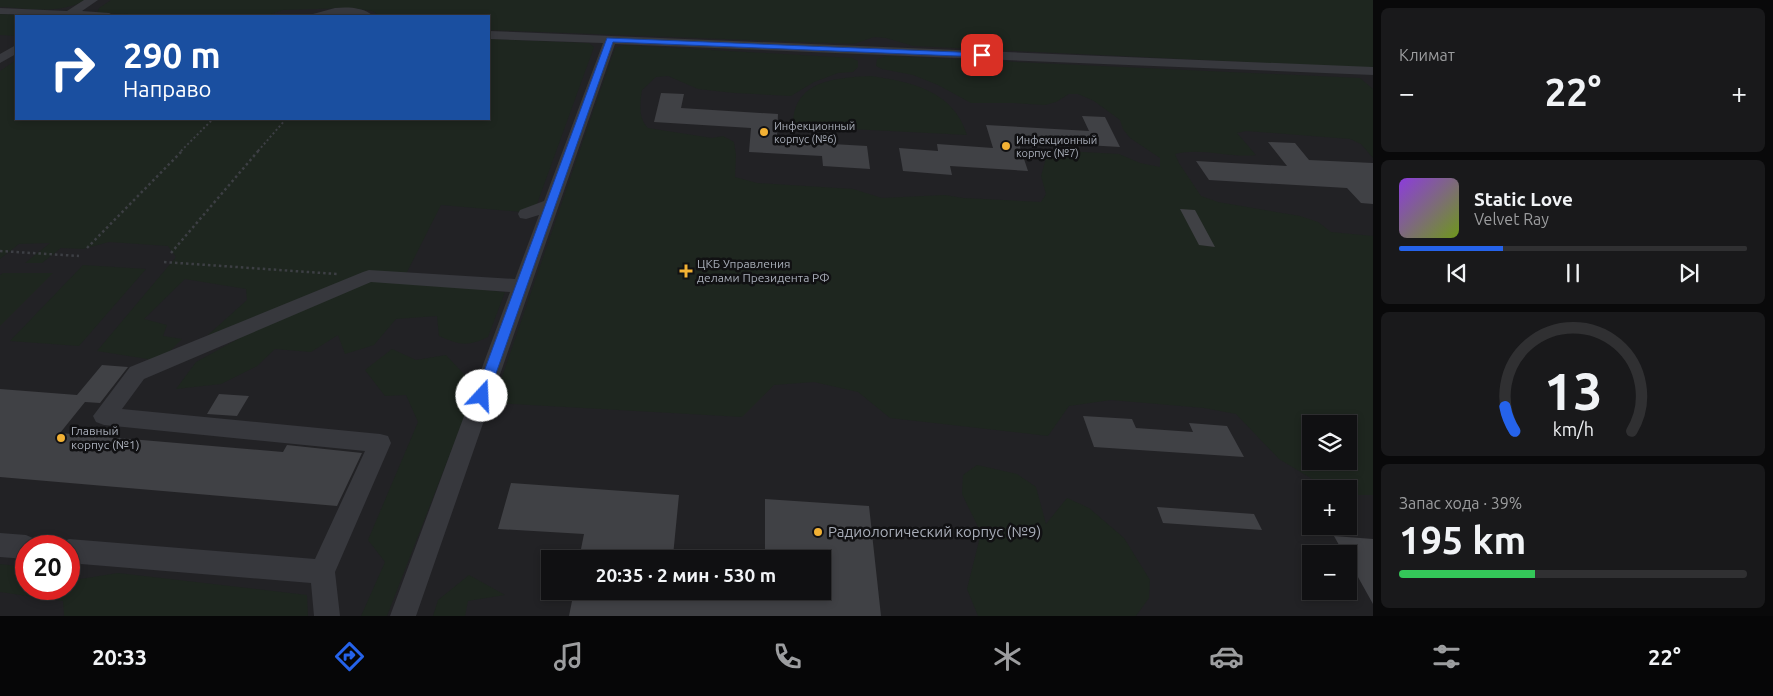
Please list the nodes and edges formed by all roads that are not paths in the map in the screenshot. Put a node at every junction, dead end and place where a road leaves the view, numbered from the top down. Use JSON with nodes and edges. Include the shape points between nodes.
{"nodes":[{"id":1,"x":92,"y":0,"type":"edge"},
{"id":2,"x":0,"y":11,"type":"edge"},
{"id":3,"x":67,"y":15,"type":"edge"},
{"id":4,"x":322,"y":15,"type":"edge"},
{"id":5,"x":364,"y":15,"type":"edge"},
{"id":6,"x":490,"y":35,"type":"edge"},
{"id":7,"x":610,"y":40,"type":"junction"},
{"id":8,"x":15,"y":50,"type":"edge"},
{"id":9,"x":0,"y":59,"type":"edge"},
{"id":10,"x":1373,"y":71,"type":"edge"},
{"id":11,"x":550,"y":205,"type":"junction"},
{"id":12,"x":526,"y":214,"type":"dead end"},
{"id":13,"x":521,"y":286,"type":"junction"},
{"id":14,"x":0,"y":545,"type":"edge"},
{"id":15,"x":15,"y":546,"type":"edge"},
{"id":16,"x":80,"y":552,"type":"edge"},
{"id":17,"x":322,"y":572,"type":"junction"},
{"id":18,"x":327,"y":616,"type":"edge"},
{"id":19,"x":404,"y":616,"type":"edge"}],
"edges":[{"from":1,"to":3,"type":"lane"},
{"from":2,"to":3,"type":"lane"},
{"from":4,"to":5,"type":"lane","via":[[340,12]]},
{"from":6,"to":7,"type":"lane"},
{"from":7,"to":10,"type":"lane"},
{"from":7,"to":11,"type":"lane"},
{"from":8,"to":9,"type":"lane"},
{"from":11,"to":12,"type":"lane"},
{"from":11,"to":13,"type":"lane"},
{"from":13,"to":17,"type":"lane","via":[[404,273],[369,276],[136,373],[104,416],[380,443]]},
{"from":13,"to":19,"type":"lane"},
{"from":14,"to":15,"type":"lane"},
{"from":16,"to":17,"type":"lane"},
{"from":17,"to":18,"type":"lane"}]}
